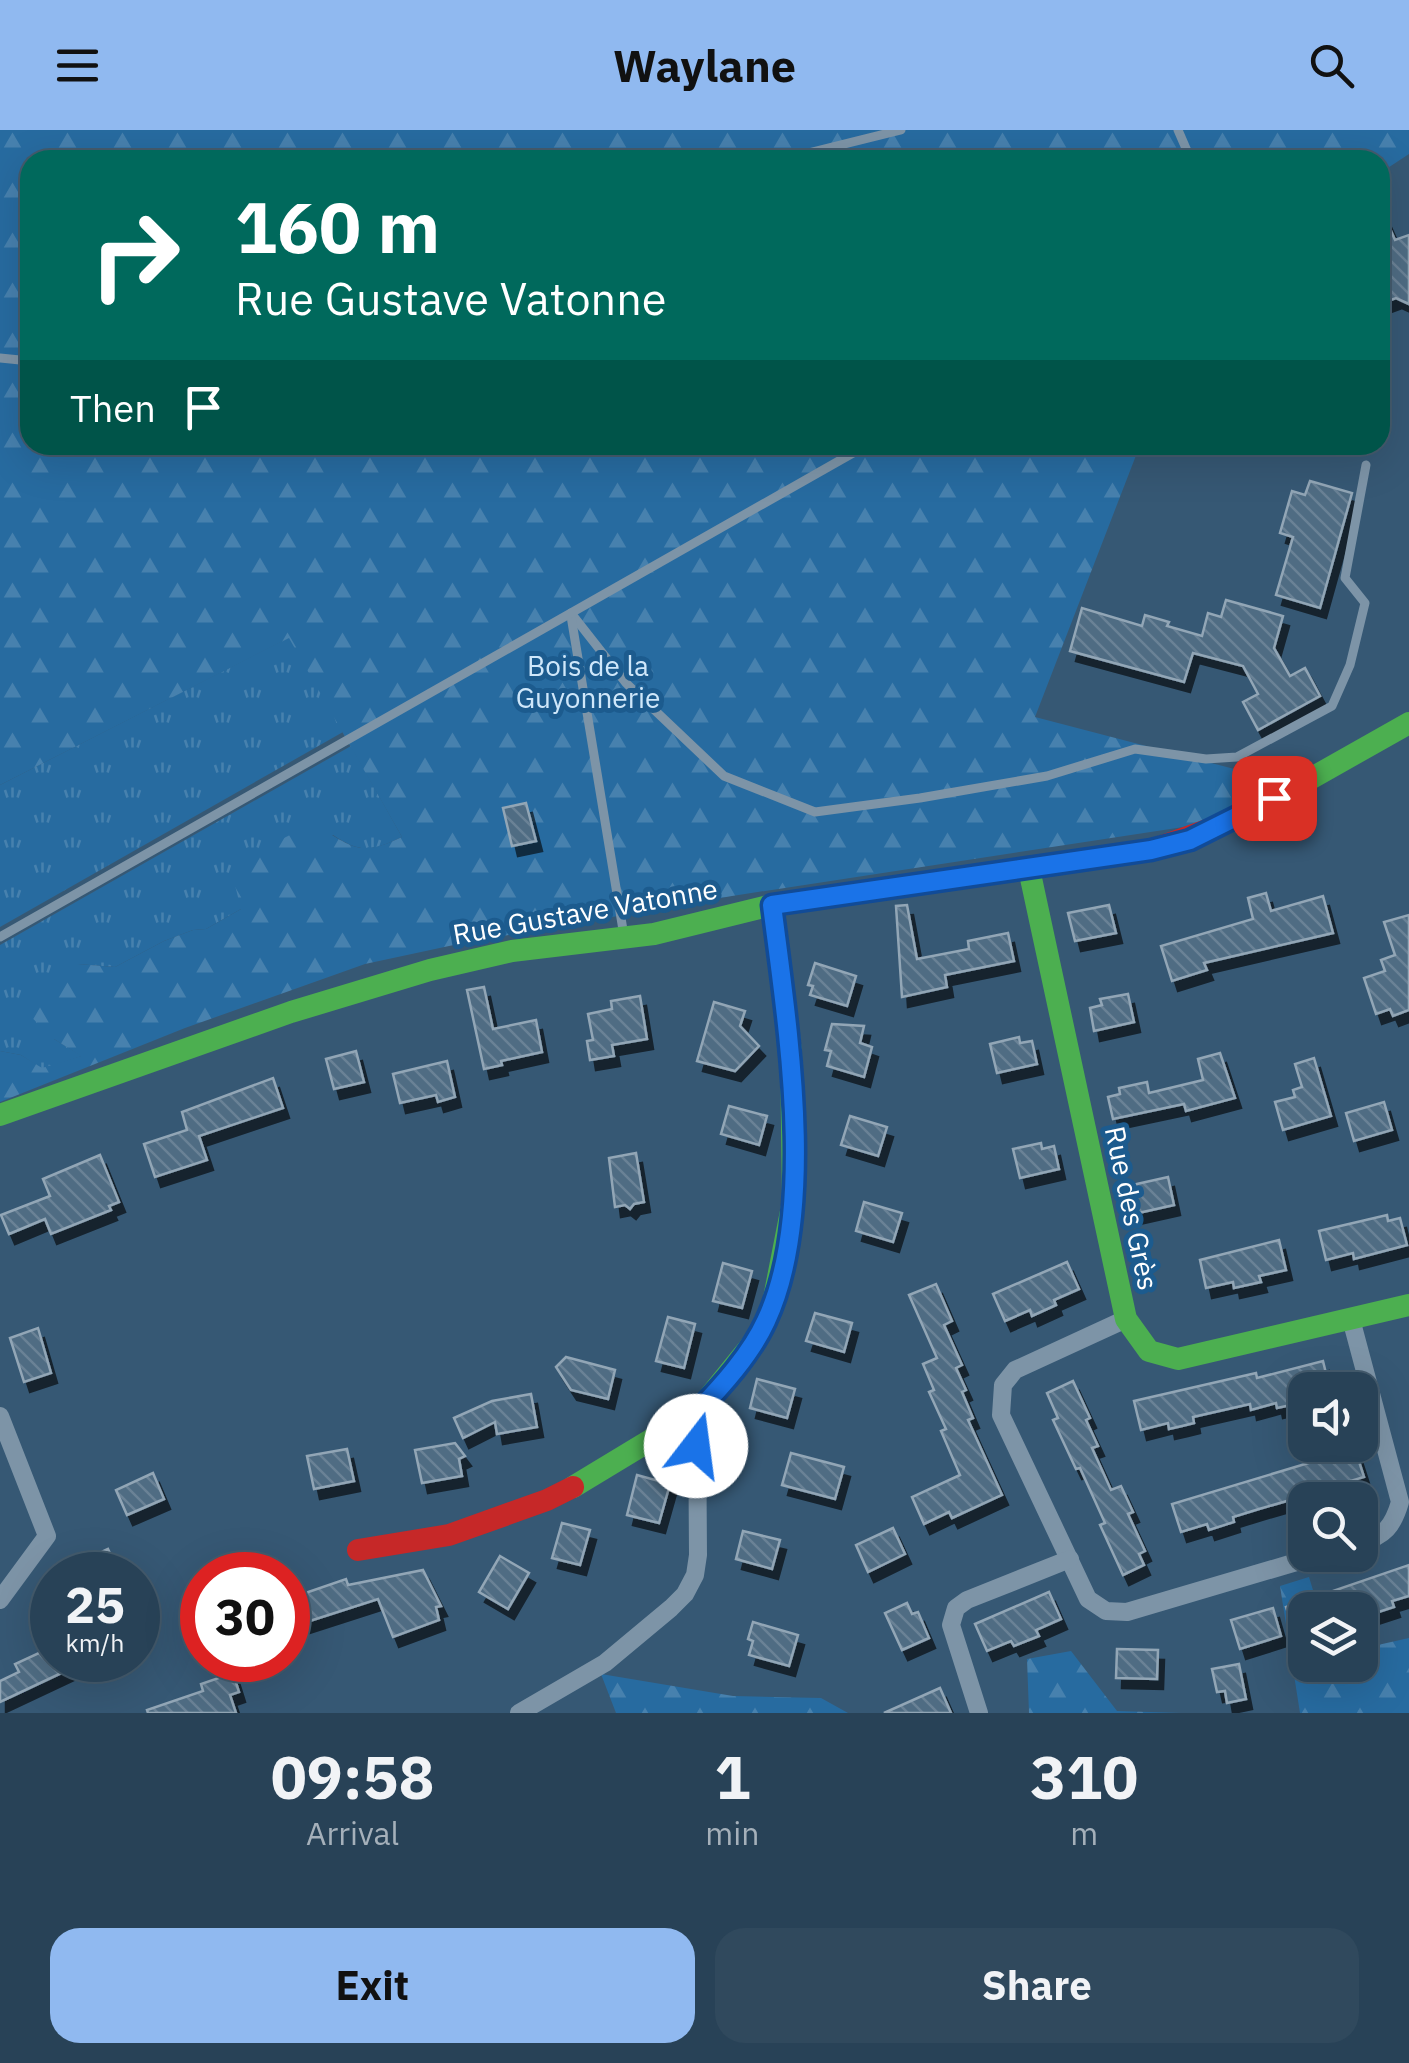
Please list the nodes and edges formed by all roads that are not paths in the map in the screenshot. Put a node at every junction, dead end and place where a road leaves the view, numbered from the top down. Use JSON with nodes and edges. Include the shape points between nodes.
{"nodes":[{"id":1,"x":902,"y":130,"type":"edge"},
{"id":2,"x":821,"y":150,"type":"edge"},
{"id":3,"x":849,"y":455,"type":"edge"},
{"id":4,"x":1366,"y":465,"type":"dead end"},
{"id":5,"x":571,"y":613,"type":"junction"},
{"id":6,"x":1409,"y":723,"type":"edge"},
{"id":7,"x":1029,"y":868,"type":"junction"},
{"id":8,"x":772,"y":905,"type":"junction"},
{"id":9,"x":0,"y":937,"type":"edge"},
{"id":10,"x":624,"y":939,"type":"junction"},
{"id":11,"x":0,"y":1115,"type":"edge"},
{"id":12,"x":1409,"y":1305,"type":"edge"},
{"id":13,"x":1351,"y":1318,"type":"junction"},
{"id":14,"x":1126,"y":1319,"type":"junction"},
{"id":15,"x":697,"y":1412,"type":"junction"},
{"id":16,"x":0,"y":1416,"type":"edge"},
{"id":17,"x":1378,"y":1536,"type":"edge"},
{"id":18,"x":358,"y":1550,"type":"dead end"},
{"id":19,"x":1070,"y":1559,"type":"junction"},
{"id":20,"x":1288,"y":1564,"type":"edge"},
{"id":21,"x":0,"y":1600,"type":"edge"},
{"id":22,"x":520,"y":1713,"type":"edge"},
{"id":23,"x":979,"y":1713,"type":"edge"}],
"edges":[{"from":1,"to":2,"type":"lane"},
{"from":3,"to":5,"type":"lane"},
{"from":4,"to":5,"type":"lane","via":[[1345,578],[1365,603],[1332,706],[1237,757],[1136,749],[1047,776],[816,812],[724,776],[626,683]]},
{"from":5,"to":9,"type":"lane"},
{"from":5,"to":10,"type":"lane"},
{"from":6,"to":7,"type":"street","name":"Rue Gustave Vatonne","via":[[1190,840]]},
{"from":7,"to":8,"type":"street","name":"Rue Gustave Vatonne"},
{"from":7,"to":14,"type":"street","name":"Rue des Grès"},
{"from":8,"to":10,"type":"street","name":"Rue Gustave Vatonne"},
{"from":8,"to":15,"type":"street","via":[[790,1052],[790,1228],[766,1322]]},
{"from":10,"to":11,"type":"street","name":"Rue Gustave Vatonne","via":[[430,970]]},
{"from":12,"to":13,"type":"street","name":"Rue des Grès"},
{"from":13,"to":14,"type":"street","name":"Rue des Grès","via":[[1178,1360],[1149,1351]]},
{"from":13,"to":17,"type":"street","via":[[1400,1502],[1393,1525]]},
{"from":14,"to":19,"type":"street","via":[[1015,1370],[1003,1385],[1001,1415]]},
{"from":15,"to":18,"type":"street","via":[[547,1500],[450,1535]]},
{"from":15,"to":22,"type":"street","via":[[698,1555],[685,1594],[605,1662]]},
{"from":16,"to":21,"type":"street","via":[[47,1536]]},
{"from":19,"to":20,"type":"street","via":[[1088,1599],[1106,1611],[1127,1612]]},
{"from":19,"to":23,"type":"street","via":[[956,1608],[952,1625]]}]}
